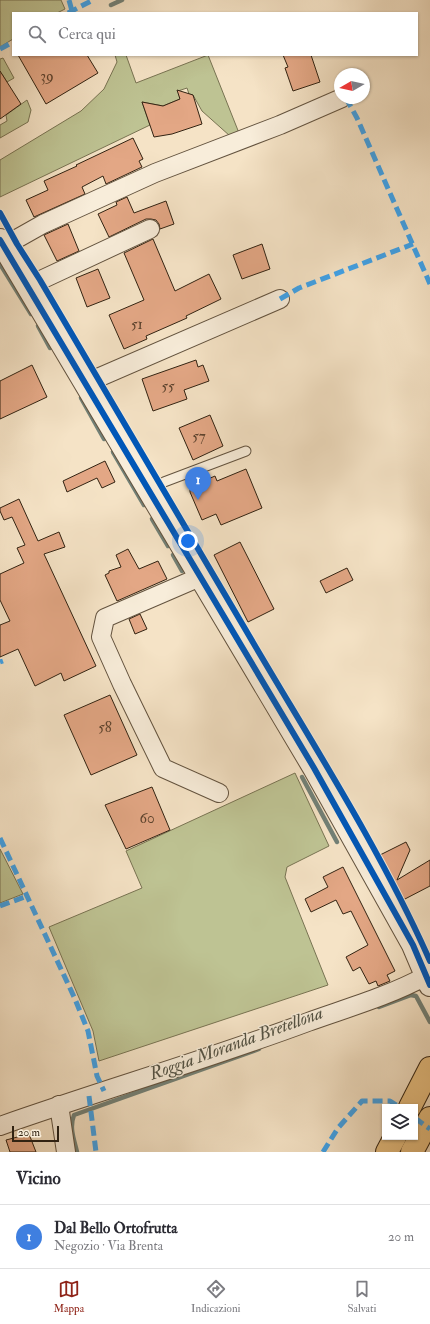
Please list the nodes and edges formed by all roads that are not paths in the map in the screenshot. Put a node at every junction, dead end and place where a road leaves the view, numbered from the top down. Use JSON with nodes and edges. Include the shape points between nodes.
{"nodes":[{"id":1,"x":334,"y":102,"type":"edge"},
{"id":2,"x":150,"y":229,"type":"dead end"},
{"id":3,"x":2,"y":247,"type":"edge"},
{"id":4,"x":28,"y":286,"type":"junction"},
{"id":5,"x":280,"y":299,"type":"dead end"},
{"id":6,"x":84,"y":380,"type":"junction"},
{"id":7,"x":246,"y":450,"type":"dead end"},
{"id":8,"x":149,"y":490,"type":"junction"},
{"id":9,"x":200,"y":577,"type":"junction"},
{"id":10,"x":219,"y":792,"type":"dead end"},
{"id":11,"x":428,"y":980,"type":"edge"},
{"id":12,"x":430,"y":1068,"type":"edge"},
{"id":13,"x":412,"y":1104,"type":"edge"},
{"id":14,"x":59,"y":1105,"type":"junction"},
{"id":15,"x":430,"y":1118,"type":"edge"},
{"id":16,"x":0,"y":1126,"type":"edge"},
{"id":17,"x":393,"y":1140,"type":"edge"},
{"id":18,"x":413,"y":1150,"type":"edge"},
{"id":19,"x":66,"y":1152,"type":"edge"},
{"id":20,"x":387,"y":1152,"type":"edge"}],
"edges":[{"from":1,"to":3,"type":"street","via":[[280,126],[155,173],[43,224]]},
{"from":2,"to":4,"type":"street"},
{"from":3,"to":4,"type":"street"},
{"from":4,"to":6,"type":"street"},
{"from":5,"to":6,"type":"street"},
{"from":6,"to":8,"type":"street"},
{"from":7,"to":8,"type":"lane"},
{"from":8,"to":9,"type":"street"},
{"from":9,"to":10,"type":"street","via":[[106,618],[101,637],[163,768]]},
{"from":9,"to":11,"type":"street","via":[[314,768],[413,945]]},
{"from":11,"to":14,"type":"street","via":[[410,984],[266,1038]]},
{"from":12,"to":13,"type":"highway"},
{"from":14,"to":16,"type":"street"},
{"from":14,"to":19,"type":"street"},
{"from":15,"to":18,"type":"highway"},
{"from":17,"to":20,"type":"highway"}]}
